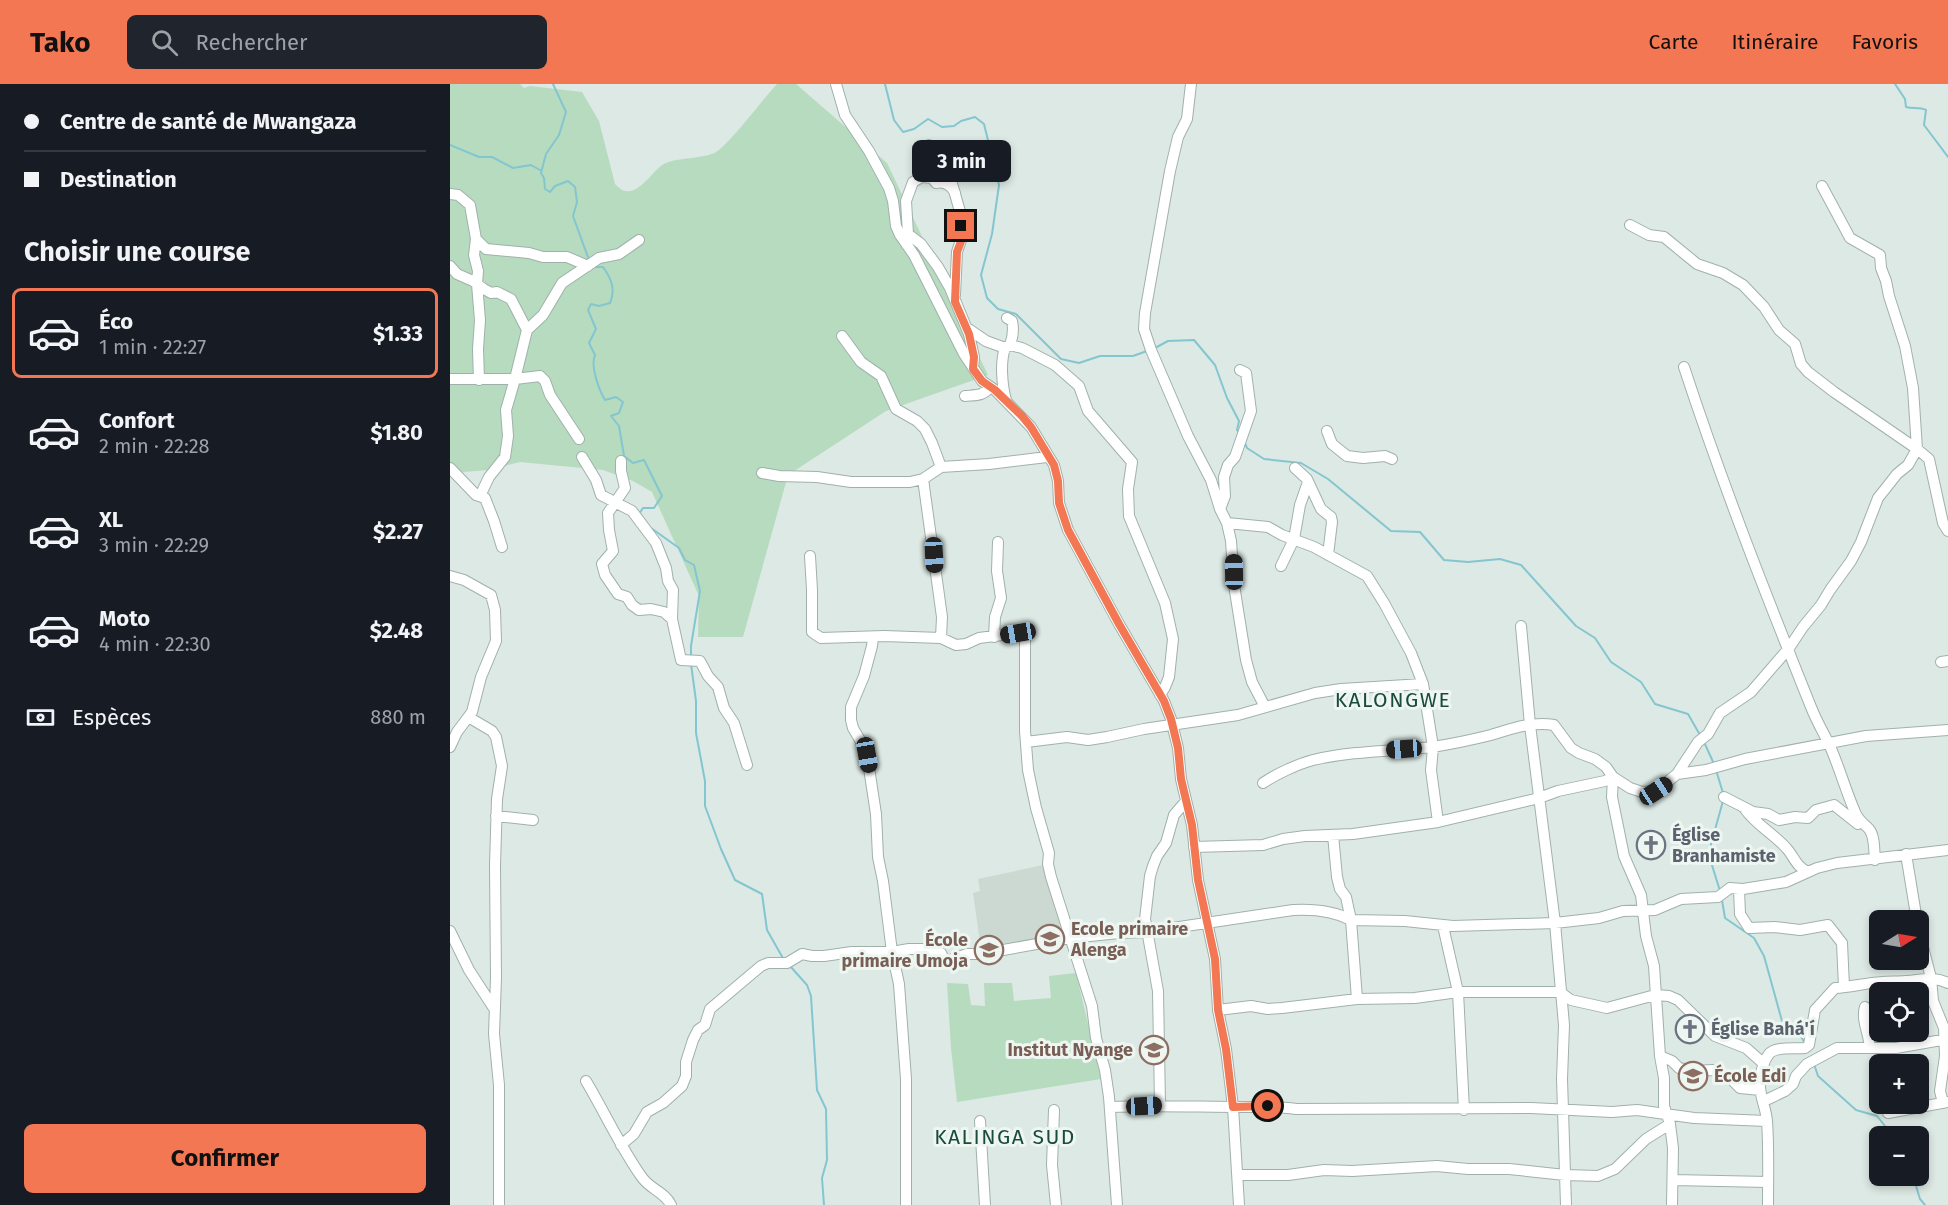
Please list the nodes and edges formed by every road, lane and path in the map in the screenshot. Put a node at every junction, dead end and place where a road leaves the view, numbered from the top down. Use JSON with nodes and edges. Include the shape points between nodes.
{"nodes":[{"id":1,"x":836,"y":84,"type":"edge"},
{"id":2,"x":1191,"y":84,"type":"edge"},
{"id":3,"x":929,"y":145,"type":"dead end"},
{"id":4,"x":1822,"y":186,"type":"dead end"},
{"id":5,"x":955,"y":193,"type":"junction"},
{"id":6,"x":450,"y":194,"type":"edge"},
{"id":7,"x":893,"y":201,"type":"junction"},
{"id":8,"x":1630,"y":225,"type":"dead end"},
{"id":9,"x":908,"y":234,"type":"junction"},
{"id":10,"x":476,"y":239,"type":"junction"},
{"id":11,"x":639,"y":240,"type":"dead end"},
{"id":12,"x":914,"y":255,"type":"junction"},
{"id":13,"x":450,"y":266,"type":"edge"},
{"id":14,"x":588,"y":266,"type":"junction"},
{"id":15,"x":477,"y":284,"type":"junction"},
{"id":16,"x":955,"y":302,"type":"junction"},
{"id":17,"x":1007,"y":318,"type":"dead end"},
{"id":18,"x":964,"y":326,"type":"junction"},
{"id":19,"x":527,"y":330,"type":"junction"},
{"id":20,"x":842,"y":336,"type":"dead end"},
{"id":21,"x":1007,"y":347,"type":"junction"},
{"id":22,"x":1684,"y":367,"type":"dead end"},
{"id":23,"x":973,"y":369,"type":"junction"},
{"id":24,"x":1240,"y":370,"type":"dead end"},
{"id":25,"x":450,"y":379,"type":"edge"},
{"id":26,"x":479,"y":380,"type":"junction"},
{"id":27,"x":515,"y":380,"type":"junction"},
{"id":28,"x":990,"y":387,"type":"junction"},
{"id":29,"x":965,"y":396,"type":"dead end"},
{"id":30,"x":1006,"y":400,"type":"junction"},
{"id":31,"x":1327,"y":431,"type":"dead end"},
{"id":32,"x":579,"y":439,"type":"dead end"},
{"id":33,"x":1917,"y":449,"type":"junction"},
{"id":34,"x":582,"y":457,"type":"dead end"},
{"id":35,"x":1047,"y":457,"type":"junction"},
{"id":36,"x":1392,"y":459,"type":"dead end"},
{"id":37,"x":621,"y":461,"type":"dead end"},
{"id":38,"x":941,"y":467,"type":"junction"},
{"id":39,"x":450,"y":468,"type":"edge"},
{"id":40,"x":1295,"y":468,"type":"dead end"},
{"id":41,"x":762,"y":473,"type":"dead end"},
{"id":42,"x":923,"y":478,"type":"junction"},
{"id":43,"x":1308,"y":482,"type":"junction"},
{"id":44,"x":480,"y":496,"type":"junction"},
{"id":45,"x":615,"y":502,"type":"junction"},
{"id":46,"x":1220,"y":509,"type":"junction"},
{"id":47,"x":1227,"y":523,"type":"junction"},
{"id":48,"x":1948,"y":531,"type":"edge"},
{"id":49,"x":1294,"y":539,"type":"junction"},
{"id":50,"x":998,"y":542,"type":"dead end"},
{"id":51,"x":502,"y":547,"type":"dead end"},
{"id":52,"x":1328,"y":555,"type":"junction"},
{"id":53,"x":810,"y":556,"type":"dead end"},
{"id":54,"x":1281,"y":567,"type":"dead end"},
{"id":55,"x":450,"y":576,"type":"edge"},
{"id":56,"x":672,"y":619,"type":"junction"},
{"id":57,"x":1521,"y":626,"type":"dead end"},
{"id":58,"x":994,"y":637,"type":"junction"},
{"id":59,"x":873,"y":638,"type":"junction"},
{"id":60,"x":941,"y":638,"type":"junction"},
{"id":61,"x":1789,"y":648,"type":"junction"},
{"id":62,"x":1423,"y":684,"type":"junction"},
{"id":63,"x":1160,"y":695,"type":"junction"},
{"id":64,"x":1264,"y":707,"type":"junction"},
{"id":65,"x":470,"y":718,"type":"junction"},
{"id":66,"x":1172,"y":725,"type":"junction"},
{"id":67,"x":1530,"y":725,"type":"junction"},
{"id":68,"x":1948,"y":730,"type":"edge"},
{"id":69,"x":1026,"y":742,"type":"junction"},
{"id":70,"x":1829,"y":744,"type":"junction"},
{"id":71,"x":450,"y":747,"type":"edge"},
{"id":72,"x":1432,"y":747,"type":"junction"},
{"id":73,"x":747,"y":765,"type":"dead end"},
{"id":74,"x":1677,"y":774,"type":"junction"},
{"id":75,"x":1613,"y":777,"type":"junction"},
{"id":76,"x":1263,"y":783,"type":"dead end"},
{"id":77,"x":1724,"y":797,"type":"dead end"},
{"id":78,"x":1539,"y":798,"type":"junction"},
{"id":79,"x":1186,"y":801,"type":"junction"},
{"id":80,"x":1742,"y":805,"type":"junction"},
{"id":81,"x":496,"y":816,"type":"junction"},
{"id":82,"x":533,"y":820,"type":"dead end"},
{"id":83,"x":1438,"y":822,"type":"junction"},
{"id":84,"x":1333,"y":835,"type":"junction"},
{"id":85,"x":1872,"y":836,"type":"junction"},
{"id":86,"x":1194,"y":847,"type":"junction"},
{"id":87,"x":1948,"y":850,"type":"edge"},
{"id":88,"x":1906,"y":854,"type":"junction"},
{"id":89,"x":1875,"y":860,"type":"junction"},
{"id":90,"x":1808,"y":872,"type":"junction"},
{"id":91,"x":1738,"y":890,"type":"junction"},
{"id":92,"x":1643,"y":910,"type":"junction"},
{"id":93,"x":1915,"y":910,"type":"edge"},
{"id":94,"x":1351,"y":920,"type":"junction"},
{"id":95,"x":1556,"y":923,"type":"junction"},
{"id":96,"x":1208,"y":924,"type":"junction"},
{"id":97,"x":1443,"y":926,"type":"junction"},
{"id":98,"x":450,"y":931,"type":"edge"},
{"id":99,"x":1146,"y":932,"type":"junction"},
{"id":100,"x":1070,"y":938,"type":"junction"},
{"id":101,"x":892,"y":952,"type":"junction"},
{"id":102,"x":1929,"y":970,"type":"edge"},
{"id":103,"x":1931,"y":978,"type":"junction"},
{"id":104,"x":1948,"y":983,"type":"edge"},
{"id":105,"x":1844,"y":987,"type":"junction"},
{"id":106,"x":1458,"y":992,"type":"junction"},
{"id":107,"x":1560,"y":992,"type":"junction"},
{"id":108,"x":1655,"y":995,"type":"junction"},
{"id":109,"x":1357,"y":999,"type":"junction"},
{"id":110,"x":1866,"y":1007,"type":"dead end"},
{"id":111,"x":495,"y":1010,"type":"junction"},
{"id":112,"x":1218,"y":1010,"type":"junction"},
{"id":113,"x":1946,"y":1040,"type":"edge"},
{"id":114,"x":1870,"y":1048,"type":"junction"},
{"id":115,"x":1660,"y":1056,"type":"junction"},
{"id":116,"x":1764,"y":1064,"type":"junction"},
{"id":117,"x":586,"y":1081,"type":"dead end"},
{"id":118,"x":1762,"y":1095,"type":"junction"},
{"id":119,"x":1946,"y":1102,"type":"edge"},
{"id":120,"x":1160,"y":1105,"type":"junction"},
{"id":121,"x":1929,"y":1105,"type":"edge"},
{"id":122,"x":1110,"y":1107,"type":"junction"},
{"id":123,"x":1233,"y":1107,"type":"junction"},
{"id":124,"x":1054,"y":1110,"type":"dead end"},
{"id":125,"x":1464,"y":1110,"type":"junction"},
{"id":126,"x":1563,"y":1110,"type":"junction"},
{"id":127,"x":1668,"y":1120,"type":"junction"},
{"id":128,"x":980,"y":1121,"type":"dead end"},
{"id":129,"x":1767,"y":1121,"type":"junction"},
{"id":130,"x":621,"y":1145,"type":"junction"},
{"id":131,"x":1238,"y":1175,"type":"junction"},
{"id":132,"x":1565,"y":1175,"type":"junction"},
{"id":133,"x":1673,"y":1180,"type":"junction"},
{"id":134,"x":1768,"y":1182,"type":"junction"},
{"id":135,"x":500,"y":1205,"type":"edge"},
{"id":136,"x":671,"y":1205,"type":"edge"},
{"id":137,"x":906,"y":1205,"type":"edge"},
{"id":138,"x":985,"y":1205,"type":"edge"},
{"id":139,"x":1056,"y":1205,"type":"edge"},
{"id":140,"x":1117,"y":1205,"type":"edge"},
{"id":141,"x":1239,"y":1205,"type":"edge"},
{"id":142,"x":1566,"y":1205,"type":"edge"},
{"id":143,"x":1672,"y":1205,"type":"edge"},
{"id":144,"x":1768,"y":1205,"type":"edge"}],
"edges":[{"from":1,"to":7,"type":"street","via":[[845,115],[869,151]]},
{"from":2,"to":46,"type":"street","via":[[1187,119],[1170,171],[1144,323],[1151,350],[1188,436],[1212,480]]},
{"from":3,"to":5,"type":"street"},
{"from":4,"to":33,"type":"street","via":[[1850,238],[1880,255],[1905,346],[1913,388]]},
{"from":5,"to":9,"type":"street","via":[[951,186],[936,183],[932,178],[922,177],[913,182],[906,201]]},
{"from":5,"to":16,"type":"street","via":[[963,234],[957,252]]},
{"from":6,"to":10,"type":"street","via":[[470,205]]},
{"from":7,"to":9,"type":"street"},
{"from":7,"to":12,"type":"street","via":[[896,226]]},
{"from":8,"to":33,"type":"street","via":[[1649,235],[1665,237],[1697,264],[1743,285],[1795,344],[1808,372]]},
{"from":9,"to":12,"type":"street"},
{"from":9,"to":16,"type":"street","via":[[938,267]]},
{"from":10,"to":14,"type":"street","via":[[486,249],[567,257]]},
{"from":10,"to":15,"type":"street"},
{"from":11,"to":14,"type":"street","via":[[619,254],[598,258]]},
{"from":12,"to":23,"type":"street"},
{"from":13,"to":15,"type":"street"},
{"from":14,"to":19,"type":"street","via":[[562,283],[543,315]]},
{"from":15,"to":19,"type":"street","via":[[511,299]]},
{"from":15,"to":26,"type":"street"},
{"from":16,"to":18,"type":"street"},
{"from":17,"to":21,"type":"street","via":[[1013,327]]},
{"from":18,"to":21,"type":"street","via":[[986,341]]},
{"from":18,"to":23,"type":"street","via":[[971,343]]},
{"from":19,"to":27,"type":"street"},
{"from":20,"to":38,"type":"street","via":[[861,362],[881,376],[896,409],[925,429]]},
{"from":21,"to":30,"type":"street","via":[[1002,358]]},
{"from":21,"to":63,"type":"street","via":[[1022,348],[1055,364],[1079,386],[1088,411],[1132,462],[1129,516],[1164,603],[1173,639],[1169,677]]},
{"from":22,"to":61,"type":"street","via":[[1738,523]]},
{"from":23,"to":28,"type":"street"},
{"from":24,"to":46,"type":"street","via":[[1246,373],[1251,411],[1224,477],[1226,496]]},
{"from":25,"to":26,"type":"street"},
{"from":26,"to":27,"type":"street"},
{"from":27,"to":32,"type":"street","via":[[540,376]]},
{"from":27,"to":44,"type":"street","via":[[506,410],[505,457]]},
{"from":28,"to":29,"type":"street","via":[[982,394]]},
{"from":28,"to":30,"type":"street"},
{"from":30,"to":35,"type":"street","via":[[1031,427]]},
{"from":31,"to":36,"type":"street","via":[[1332,444],[1347,456]]},
{"from":33,"to":48,"type":"street","via":[[1929,459]]},
{"from":33,"to":61,"type":"street","via":[[1878,498],[1851,561]]},
{"from":34,"to":45,"type":"street","via":[[601,495]]},
{"from":35,"to":38,"type":"street"},
{"from":35,"to":63,"type":"street","via":[[1056,471],[1059,503],[1068,530]]},
{"from":37,"to":45,"type":"street","via":[[625,488]]},
{"from":38,"to":42,"type":"street"},
{"from":39,"to":44,"type":"street"},
{"from":40,"to":43,"type":"street"},
{"from":41,"to":42,"type":"street","via":[[851,482],[909,482]]},
{"from":42,"to":60,"type":"street","via":[[942,616]]},
{"from":43,"to":49,"type":"street"},
{"from":43,"to":52,"type":"street","via":[[1321,509],[1331,517]]},
{"from":44,"to":51,"type":"street","via":[[485,498]]},
{"from":45,"to":56,"type":"street","via":[[632,511],[656,543],[673,590]]},
{"from":45,"to":56,"type":"street","via":[[608,513],[613,551],[602,564],[605,575],[618,594],[627,597],[639,610],[664,612]]},
{"from":46,"to":47,"type":"street"},
{"from":47,"to":49,"type":"street","via":[[1268,527]]},
{"from":47,"to":64,"type":"street","via":[[1246,660]]},
{"from":49,"to":52,"type":"street"},
{"from":49,"to":54,"type":"street"},
{"from":50,"to":58,"type":"street","via":[[1001,598]]},
{"from":52,"to":62,"type":"street","via":[[1366,576],[1411,653]]},
{"from":53,"to":59,"type":"street","via":[[812,632],[821,638]]},
{"from":55,"to":65,"type":"street","via":[[491,595],[495,609],[496,641],[481,676]]},
{"from":56,"to":73,"type":"street","via":[[681,660],[700,661],[718,687]]},
{"from":57,"to":67,"type":"street"},
{"from":58,"to":60,"type":"street","via":[[956,645]]},
{"from":58,"to":69,"type":"street","via":[[1018,633],[1025,640]]},
{"from":59,"to":60,"type":"street"},
{"from":59,"to":101,"type":"street","via":[[851,707],[851,720],[869,766]]},
{"from":61,"to":70,"type":"street"},
{"from":61,"to":74,"type":"street","via":[[1751,692],[1720,713]]},
{"from":62,"to":64,"type":"street","via":[[1341,689]]},
{"from":62,"to":72,"type":"street"},
{"from":63,"to":66,"type":"street"},
{"from":64,"to":66,"type":"street"},
{"from":65,"to":71,"type":"street"},
{"from":65,"to":81,"type":"street","via":[[492,731],[500,751]]},
{"from":66,"to":69,"type":"street","via":[[1088,740],[1067,737]]},
{"from":66,"to":79,"type":"street"},
{"from":67,"to":72,"type":"street"},
{"from":67,"to":75,"type":"street","via":[[1554,725],[1571,748],[1606,767]]},
{"from":67,"to":78,"type":"street"},
{"from":68,"to":70,"type":"street","via":[[1866,736]]},
{"from":69,"to":100,"type":"street","via":[[1028,770],[1049,853],[1048,864]]},
{"from":70,"to":74,"type":"street"},
{"from":70,"to":85,"type":"street","via":[[1856,816]]},
{"from":72,"to":76,"type":"street","via":[[1312,760]]},
{"from":72,"to":83,"type":"street"},
{"from":74,"to":75,"type":"street","via":[[1656,791],[1642,792]]},
{"from":75,"to":78,"type":"street"},
{"from":75,"to":92,"type":"street","via":[[1612,797],[1624,856],[1641,895]]},
{"from":77,"to":80,"type":"street"},
{"from":78,"to":83,"type":"street"},
{"from":78,"to":95,"type":"street"},
{"from":79,"to":86,"type":"street"},
{"from":79,"to":99,"type":"street","via":[[1174,815],[1166,843],[1153,866]]},
{"from":80,"to":85,"type":"street","via":[[1779,820],[1809,818],[1816,810],[1834,805]]},
{"from":80,"to":90,"type":"street"},
{"from":81,"to":82,"type":"street"},
{"from":81,"to":111,"type":"street"},
{"from":83,"to":84,"type":"street"},
{"from":84,"to":86,"type":"street","via":[[1283,839],[1263,845]]},
{"from":84,"to":94,"type":"street","via":[[1337,877]]},
{"from":85,"to":89,"type":"street"},
{"from":86,"to":96,"type":"street"},
{"from":87,"to":88,"type":"street"},
{"from":88,"to":89,"type":"street"},
{"from":88,"to":93,"type":"street"},
{"from":89,"to":90,"type":"street","via":[[1837,863]]},
{"from":90,"to":91,"type":"street","via":[[1786,882]]},
{"from":91,"to":92,"type":"street","via":[[1730,888],[1718,897],[1681,898],[1655,910]]},
{"from":91,"to":105,"type":"street","via":[[1740,914],[1749,928],[1800,930],[1828,925],[1842,943]]},
{"from":92,"to":95,"type":"street"},
{"from":92,"to":108,"type":"street","via":[[1654,966]]},
{"from":94,"to":96,"type":"street","via":[[1309,909]]},
{"from":94,"to":97,"type":"street"},
{"from":94,"to":109,"type":"street"},
{"from":95,"to":97,"type":"street"},
{"from":95,"to":107,"type":"street"},
{"from":96,"to":99,"type":"street"},
{"from":96,"to":112,"type":"street"},
{"from":97,"to":106,"type":"street"},
{"from":98,"to":111,"type":"street"},
{"from":99,"to":100,"type":"street"},
{"from":99,"to":120,"type":"street","via":[[1158,991]]},
{"from":100,"to":101,"type":"street","via":[[967,954],[945,963],[941,953],[930,949]]},
{"from":100,"to":122,"type":"street","via":[[1092,1006]]},
{"from":101,"to":130,"type":"street","via":[[802,954],[786,963],[761,966],[710,1009],[705,1025],[693,1040],[682,1086],[647,1112],[634,1134]]},
{"from":101,"to":137,"type":"street","via":[[899,984],[904,1051]]},
{"from":102,"to":103,"type":"street"},
{"from":103,"to":104,"type":"street"},
{"from":103,"to":105,"type":"street"},
{"from":103,"to":113,"type":"street","via":[[1933,1001]]},
{"from":105,"to":116,"type":"street","via":[[1835,988],[1815,1010],[1809,1046],[1776,1049],[1769,1052]]},
{"from":106,"to":107,"type":"street"},
{"from":106,"to":109,"type":"street","via":[[1415,999]]},
{"from":106,"to":125,"type":"street"},
{"from":107,"to":108,"type":"street","via":[[1571,1000],[1607,1008]]},
{"from":107,"to":126,"type":"street","via":[[1564,1025]]},
{"from":108,"to":115,"type":"street"},
{"from":108,"to":116,"type":"street","via":[[1678,1000],[1715,1036],[1746,1048]]},
{"from":109,"to":112,"type":"street"},
{"from":110,"to":114,"type":"street","via":[[1863,1020]]},
{"from":111,"to":135,"type":"street"},
{"from":112,"to":123,"type":"street"},
{"from":113,"to":114,"type":"street"},
{"from":113,"to":119,"type":"street","via":[[1940,1091]]},
{"from":114,"to":118,"type":"street","via":[[1837,1048],[1808,1064],[1785,1091]]},
{"from":115,"to":118,"type":"street","via":[[1679,1068],[1713,1070],[1740,1088]]},
{"from":115,"to":127,"type":"street"},
{"from":116,"to":118,"type":"street"},
{"from":117,"to":130,"type":"street"},
{"from":118,"to":129,"type":"street"},
{"from":119,"to":121,"type":"street"},
{"from":120,"to":122,"type":"street"},
{"from":120,"to":123,"type":"street"},
{"from":122,"to":140,"type":"street"},
{"from":123,"to":125,"type":"street"},
{"from":123,"to":131,"type":"street"},
{"from":124,"to":139,"type":"street","via":[[1052,1165]]},
{"from":125,"to":126,"type":"street"},
{"from":126,"to":127,"type":"street","via":[[1654,1111]]},
{"from":126,"to":132,"type":"street"},
{"from":127,"to":129,"type":"street"},
{"from":127,"to":132,"type":"street","via":[[1615,1169],[1598,1176]]},
{"from":127,"to":133,"type":"street"},
{"from":128,"to":138,"type":"street"},
{"from":129,"to":134,"type":"street"},
{"from":130,"to":136,"type":"street","via":[[642,1179],[659,1190]]},
{"from":131,"to":132,"type":"street","via":[[1437,1166]]},
{"from":131,"to":141,"type":"street"},
{"from":132,"to":142,"type":"street"},
{"from":133,"to":134,"type":"street"},
{"from":133,"to":143,"type":"street"},
{"from":134,"to":144,"type":"street"}]}
